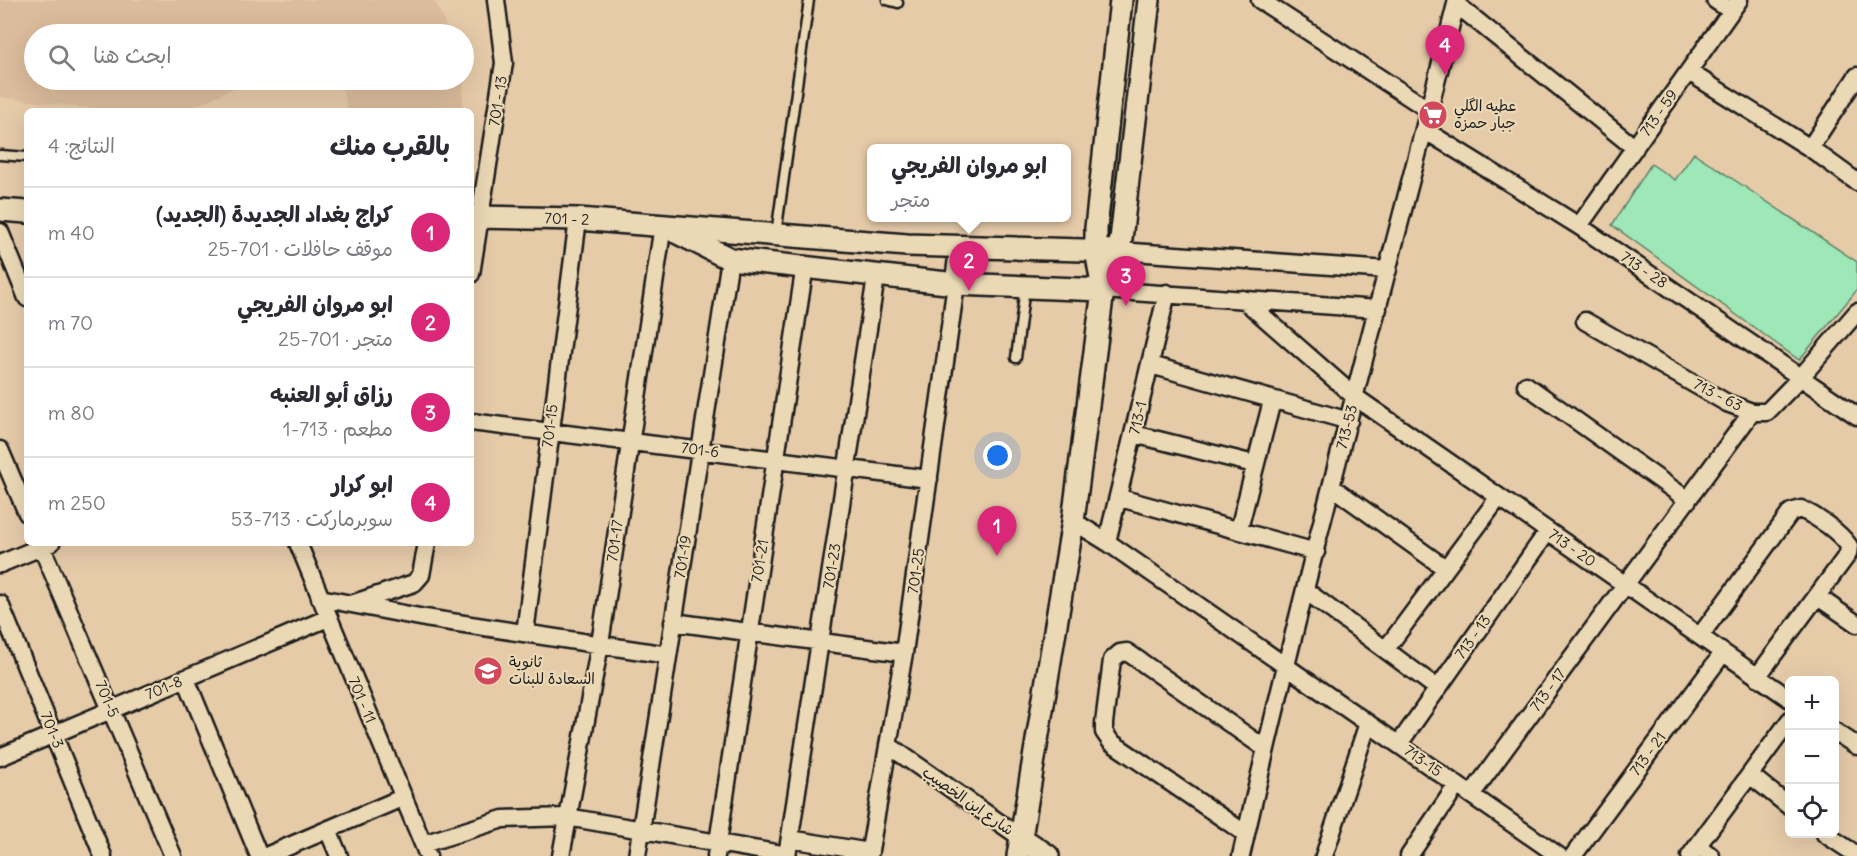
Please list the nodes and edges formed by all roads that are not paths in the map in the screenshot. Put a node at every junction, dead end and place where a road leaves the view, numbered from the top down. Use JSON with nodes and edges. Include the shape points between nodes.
{"nodes":[{"id":1,"x":496,"y":0,"type":"edge"},
{"id":2,"x":809,"y":0,"type":"edge"},
{"id":3,"x":886,"y":0,"type":"edge"},
{"id":4,"x":1121,"y":0,"type":"edge"},
{"id":5,"x":1149,"y":0,"type":"edge"},
{"id":6,"x":1260,"y":0,"type":"edge"},
{"id":7,"x":1715,"y":0,"type":"edge"},
{"id":8,"x":1457,"y":2,"type":"edge"},
{"id":9,"x":898,"y":3,"type":"dead end"},
{"id":10,"x":1735,"y":6,"type":"edge"},
{"id":11,"x":1689,"y":72,"type":"junction"},
{"id":12,"x":1857,"y":75,"type":"edge"},
{"id":13,"x":1430,"y":110,"type":"junction"},
{"id":14,"x":1426,"y":131,"type":"junction"},
{"id":15,"x":1635,"y":148,"type":"junction"},
{"id":16,"x":1810,"y":148,"type":"junction"},
{"id":17,"x":0,"y":155,"type":"edge"},
{"id":18,"x":24,"y":157,"type":"edge"},
{"id":19,"x":1857,"y":182,"type":"edge"},
{"id":20,"x":475,"y":217,"type":"edge"},
{"id":21,"x":578,"y":219,"type":"junction"},
{"id":22,"x":663,"y":225,"type":"junction"},
{"id":23,"x":1579,"y":226,"type":"junction"},
{"id":24,"x":0,"y":232,"type":"edge"},
{"id":25,"x":776,"y":235,"type":"junction"},
{"id":26,"x":961,"y":246,"type":"junction"},
{"id":27,"x":1096,"y":250,"type":"junction"},
{"id":28,"x":1119,"y":251,"type":"junction"},
{"id":29,"x":730,"y":259,"type":"junction"},
{"id":30,"x":805,"y":266,"type":"junction"},
{"id":31,"x":1388,"y":270,"type":"junction"},
{"id":32,"x":876,"y":277,"type":"junction"},
{"id":33,"x":956,"y":284,"type":"junction"},
{"id":34,"x":1025,"y":287,"type":"junction"},
{"id":35,"x":1103,"y":290,"type":"junction"},
{"id":36,"x":24,"y":291,"type":"edge"},
{"id":37,"x":1167,"y":293,"type":"junction"},
{"id":38,"x":1243,"y":299,"type":"junction"},
{"id":39,"x":1378,"y":309,"type":"junction"},
{"id":40,"x":1857,"y":312,"type":"edge"},
{"id":41,"x":1585,"y":321,"type":"dead end"},
{"id":42,"x":1016,"y":358,"type":"dead end"},
{"id":43,"x":1151,"y":364,"type":"junction"},
{"id":44,"x":1802,"y":377,"type":"junction"},
{"id":45,"x":1526,"y":385,"type":"dead end"},
{"id":46,"x":1355,"y":397,"type":"junction"},
{"id":47,"x":1272,"y":401,"type":"junction"},
{"id":48,"x":1752,"y":412,"type":"junction"},
{"id":49,"x":1857,"y":416,"type":"edge"},
{"id":50,"x":1349,"y":421,"type":"junction"},
{"id":51,"x":474,"y":422,"type":"edge"},
{"id":52,"x":549,"y":432,"type":"junction"},
{"id":53,"x":1134,"y":434,"type":"junction"},
{"id":54,"x":629,"y":441,"type":"junction"},
{"id":55,"x":0,"y":450,"type":"edge"},
{"id":56,"x":700,"y":450,"type":"junction"},
{"id":57,"x":776,"y":460,"type":"junction"},
{"id":58,"x":1254,"y":464,"type":"junction"},
{"id":59,"x":847,"y":468,"type":"junction"},
{"id":60,"x":929,"y":479,"type":"junction"},
{"id":61,"x":1332,"y":487,"type":"junction"},
{"id":62,"x":1499,"y":497,"type":"junction"},
{"id":63,"x":1120,"y":498,"type":"junction"},
{"id":64,"x":1688,"y":500,"type":"junction"},
{"id":65,"x":24,"y":506,"type":"edge"},
{"id":66,"x":1073,"y":521,"type":"junction"},
{"id":67,"x":1239,"y":529,"type":"junction"},
{"id":68,"x":1548,"y":531,"type":"junction"},
{"id":69,"x":1107,"y":542,"type":"junction"},
{"id":70,"x":40,"y":546,"type":"edge"},
{"id":71,"x":45,"y":546,"type":"edge"},
{"id":72,"x":299,"y":546,"type":"edge"},
{"id":73,"x":426,"y":546,"type":"edge"},
{"id":74,"x":1316,"y":552,"type":"junction"},
{"id":75,"x":0,"y":564,"type":"edge"},
{"id":76,"x":1445,"y":568,"type":"junction"},
{"id":77,"x":1626,"y":585,"type":"junction"},
{"id":78,"x":1306,"y":591,"type":"junction"},
{"id":79,"x":1818,"y":597,"type":"junction"},
{"id":80,"x":320,"y":598,"type":"junction"},
{"id":81,"x":0,"y":604,"type":"edge"},
{"id":82,"x":351,"y":604,"type":"junction"},
{"id":83,"x":328,"y":618,"type":"junction"},
{"id":84,"x":673,"y":622,"type":"junction"},
{"id":85,"x":1857,"y":624,"type":"edge"},
{"id":86,"x":525,"y":633,"type":"junction"},
{"id":87,"x":750,"y":633,"type":"junction"},
{"id":88,"x":1700,"y":636,"type":"junction"},
{"id":89,"x":820,"y":642,"type":"junction"},
{"id":90,"x":600,"y":644,"type":"junction"},
{"id":91,"x":1386,"y":649,"type":"junction"},
{"id":92,"x":904,"y":653,"type":"junction"},
{"id":93,"x":1723,"y":653,"type":"junction"},
{"id":94,"x":668,"y":655,"type":"junction"},
{"id":95,"x":1287,"y":666,"type":"junction"},
{"id":96,"x":1757,"y":677,"type":"junction"},
{"id":97,"x":186,"y":679,"type":"junction"},
{"id":98,"x":1437,"y":688,"type":"junction"},
{"id":99,"x":1785,"y":696,"type":"edge"},
{"id":100,"x":111,"y":711,"type":"junction"},
{"id":101,"x":1368,"y":723,"type":"junction"},
{"id":102,"x":1785,"y":727,"type":"edge"},
{"id":103,"x":1839,"y":734,"type":"edge"},
{"id":104,"x":54,"y":735,"type":"junction"},
{"id":105,"x":1399,"y":744,"type":"junction"},
{"id":106,"x":888,"y":746,"type":"junction"},
{"id":107,"x":1857,"y":746,"type":"edge"},
{"id":108,"x":1266,"y":749,"type":"junction"},
{"id":109,"x":0,"y":757,"type":"edge"},
{"id":110,"x":1750,"y":775,"type":"junction"},
{"id":111,"x":1457,"y":785,"type":"junction"},
{"id":112,"x":1471,"y":795,"type":"junction"},
{"id":113,"x":404,"y":797,"type":"junction"},
{"id":114,"x":1785,"y":803,"type":"edge"},
{"id":115,"x":567,"y":817,"type":"junction"},
{"id":116,"x":328,"y":830,"type":"junction"},
{"id":117,"x":641,"y":830,"type":"junction"},
{"id":118,"x":1246,"y":834,"type":"junction"},
{"id":119,"x":1832,"y":838,"type":"edge"},
{"id":120,"x":1019,"y":846,"type":"edge"},
{"id":121,"x":425,"y":850,"type":"edge"},
{"id":122,"x":717,"y":850,"type":"edge"},
{"id":123,"x":788,"y":850,"type":"edge"},
{"id":124,"x":1700,"y":853,"type":"edge"},
{"id":125,"x":870,"y":854,"type":"edge"},
{"id":126,"x":1857,"y":855,"type":"edge"},
{"id":127,"x":103,"y":856,"type":"edge"},
{"id":128,"x":173,"y":856,"type":"edge"},
{"id":129,"x":259,"y":856,"type":"edge"},
{"id":130,"x":266,"y":856,"type":"edge"},
{"id":131,"x":339,"y":856,"type":"edge"},
{"id":132,"x":561,"y":856,"type":"edge"},
{"id":133,"x":637,"y":856,"type":"edge"},
{"id":134,"x":1048,"y":856,"type":"edge"},
{"id":135,"x":1241,"y":856,"type":"edge"},
{"id":136,"x":1324,"y":856,"type":"edge"},
{"id":137,"x":1409,"y":856,"type":"edge"},
{"id":138,"x":1559,"y":856,"type":"edge"},
{"id":139,"x":1573,"y":856,"type":"edge"}],
"edges":[{"from":1,"to":20,"type":"street","name":"701 - 13","via":[[504,63]]},
{"from":2,"to":25,"type":"lane"},
{"from":3,"to":9,"type":"lane"},
{"from":4,"to":27,"type":"street"},
{"from":5,"to":28,"type":"street"},
{"from":6,"to":13,"type":"street"},
{"from":7,"to":10,"type":"street"},
{"from":8,"to":13,"type":"street","name":"713-53"},
{"from":8,"to":15,"type":"street"},
{"from":10,"to":11,"type":"street","name":"713 - 59"},
{"from":11,"to":15,"type":"street","name":"713 - 59"},
{"from":11,"to":16,"type":"street"},
{"from":12,"to":16,"type":"street"},
{"from":13,"to":14,"type":"street","name":"713-53"},
{"from":14,"to":23,"type":"street","name":"713 - 28"},
{"from":14,"to":31,"type":"street","name":"713-53"},
{"from":15,"to":23,"type":"street","name":"713 - 59"},
{"from":16,"to":19,"type":"street"},
{"from":17,"to":18,"type":"lane"},
{"from":20,"to":21,"type":"street","name":"701 - 2"},
{"from":21,"to":22,"type":"street","name":"701 - 2"},
{"from":21,"to":52,"type":"street","name":"701-15"},
{"from":22,"to":25,"type":"street","name":"701 - 2"},
{"from":22,"to":29,"type":"street"},
{"from":22,"to":54,"type":"street","name":"701-17"},
{"from":23,"to":44,"type":"street","name":"713 - 28"},
{"from":24,"to":36,"type":"street"},
{"from":25,"to":26,"type":"street","name":"701 - 2"},
{"from":26,"to":27,"type":"street","name":"701 - 2"},
{"from":26,"to":33,"type":"street"},
{"from":27,"to":28,"type":"street","name":"701 - 2"},
{"from":27,"to":35,"type":"street"},
{"from":28,"to":31,"type":"street"},
{"from":28,"to":35,"type":"street"},
{"from":29,"to":30,"type":"street"},
{"from":29,"to":56,"type":"street","name":"701-19"},
{"from":30,"to":32,"type":"street"},
{"from":30,"to":57,"type":"street","name":"701-21"},
{"from":31,"to":39,"type":"street","name":"713-53"},
{"from":32,"to":33,"type":"street"},
{"from":32,"to":59,"type":"street","name":"701-23"},
{"from":33,"to":34,"type":"street"},
{"from":33,"to":60,"type":"street","name":"701-25"},
{"from":34,"to":35,"type":"street"},
{"from":34,"to":42,"type":"lane"},
{"from":35,"to":37,"type":"street"},
{"from":35,"to":66,"type":"street"},
{"from":37,"to":38,"type":"street"},
{"from":37,"to":43,"type":"street","name":"713-1"},
{"from":38,"to":39,"type":"street"},
{"from":38,"to":46,"type":"street","name":"713 - 20"},
{"from":39,"to":46,"type":"street","name":"713-53"},
{"from":40,"to":44,"type":"street","name":"713 - 63"},
{"from":41,"to":48,"type":"street","name":"713 - 63","via":[[1727,403]]},
{"from":43,"to":47,"type":"street"},
{"from":43,"to":53,"type":"street","name":"713-1"},
{"from":44,"to":48,"type":"street","name":"713 - 63","via":[[1767,412]]},
{"from":44,"to":49,"type":"street","name":"713 - 28"},
{"from":45,"to":64,"type":"street"},
{"from":46,"to":50,"type":"street","name":"713-53"},
{"from":46,"to":62,"type":"street","name":"713 - 20"},
{"from":47,"to":50,"type":"street"},
{"from":47,"to":58,"type":"street"},
{"from":48,"to":64,"type":"street","name":"713 - 17"},
{"from":50,"to":61,"type":"street","name":"713-53"},
{"from":51,"to":52,"type":"street","name":"701-6"},
{"from":52,"to":54,"type":"street","name":"701-6"},
{"from":52,"to":86,"type":"street","name":"701-15"},
{"from":53,"to":58,"type":"street"},
{"from":53,"to":63,"type":"street","name":"713-1"},
{"from":54,"to":56,"type":"street","name":"701-6"},
{"from":54,"to":90,"type":"street","name":"701-17"},
{"from":55,"to":65,"type":"street"},
{"from":56,"to":57,"type":"street","name":"701-6"},
{"from":56,"to":84,"type":"street","name":"701-19"},
{"from":57,"to":59,"type":"street","name":"701-6"},
{"from":57,"to":87,"type":"street","name":"701-21"},
{"from":58,"to":67,"type":"street"},
{"from":59,"to":60,"type":"street","name":"701-6"},
{"from":59,"to":89,"type":"street","name":"701-23"},
{"from":60,"to":92,"type":"street","name":"701-25"},
{"from":61,"to":74,"type":"street","name":"713-53"},
{"from":61,"to":76,"type":"street"},
{"from":62,"to":68,"type":"street","name":"713 - 20"},
{"from":62,"to":76,"type":"street"},
{"from":63,"to":67,"type":"street"},
{"from":63,"to":69,"type":"street","name":"713-1"},
{"from":64,"to":77,"type":"street","name":"713 - 17"},
{"from":66,"to":69,"type":"street","name":"713-15"},
{"from":66,"to":120,"type":"street"},
{"from":67,"to":74,"type":"street"},
{"from":68,"to":77,"type":"street","name":"713 - 20"},
{"from":68,"to":98,"type":"street","name":"713 - 13"},
{"from":69,"to":95,"type":"street","name":"713-15"},
{"from":70,"to":75,"type":"street"},
{"from":71,"to":100,"type":"street","name":"701-5"},
{"from":72,"to":80,"type":"street","name":"701 - 11"},
{"from":73,"to":82,"type":"street","via":[[421,574],[414,584]]},
{"from":74,"to":78,"type":"street","name":"713-53"},
{"from":76,"to":91,"type":"street"},
{"from":77,"to":88,"type":"street","name":"713 - 20"},
{"from":77,"to":112,"type":"street","name":"713 - 17"},
{"from":78,"to":91,"type":"street"},
{"from":78,"to":95,"type":"street","name":"713-53"},
{"from":79,"to":85,"type":"street"},
{"from":79,"to":88,"type":"street","via":[[1848,554],[1849,546],[1801,508],[1791,512]]},
{"from":79,"to":96,"type":"street"},
{"from":80,"to":82,"type":"street"},
{"from":80,"to":83,"type":"street","name":"701 - 11"},
{"from":81,"to":104,"type":"street","name":"701-3"},
{"from":82,"to":86,"type":"street"},
{"from":83,"to":97,"type":"street","name":"701-8"},
{"from":83,"to":113,"type":"street","name":"701 - 11"},
{"from":84,"to":87,"type":"street"},
{"from":84,"to":94,"type":"street","name":"701-19"},
{"from":86,"to":90,"type":"street"},
{"from":87,"to":89,"type":"street"},
{"from":87,"to":122,"type":"street","name":"701-21"},
{"from":88,"to":93,"type":"street","name":"713 - 20"},
{"from":89,"to":92,"type":"street"},
{"from":89,"to":123,"type":"street","name":"701-23"},
{"from":90,"to":94,"type":"street"},
{"from":90,"to":115,"type":"street","name":"701-17"},
{"from":91,"to":98,"type":"street"},
{"from":92,"to":106,"type":"street","name":"701-25"},
{"from":93,"to":96,"type":"street","name":"713 - 20"},
{"from":93,"to":139,"type":"street","name":"713 - 21"},
{"from":94,"to":117,"type":"street","name":"701-19"},
{"from":95,"to":101,"type":"street","name":"713-15"},
{"from":95,"to":108,"type":"street","name":"713-53"},
{"from":96,"to":99,"type":"street","name":"713 - 20"},
{"from":97,"to":100,"type":"street","name":"701-8"},
{"from":97,"to":129,"type":"street"},
{"from":98,"to":105,"type":"street","name":"713 - 13"},
{"from":100,"to":104,"type":"street","name":"701-8"},
{"from":100,"to":128,"type":"street","name":"701-5"},
{"from":101,"to":105,"type":"street","name":"713-15"},
{"from":101,"to":136,"type":"street"},
{"from":102,"to":110,"type":"street"},
{"from":103,"to":107,"type":"street"},
{"from":104,"to":109,"type":"street","name":"701-8"},
{"from":104,"to":127,"type":"street","name":"701-3"},
{"from":105,"to":111,"type":"street","name":"713-15"},
{"from":106,"to":120,"type":"street","name":"شارع ابن الخصيب"},
{"from":106,"to":125,"type":"street","name":"701-25"},
{"from":108,"to":118,"type":"street","name":"713-53"},
{"from":108,"to":118,"type":"street","via":[[1127,652],[1112,660],[1104,723],[1104,732],[1111,742]]},
{"from":110,"to":114,"type":"street"},
{"from":110,"to":124,"type":"street"},
{"from":111,"to":112,"type":"street","name":"713-15"},
{"from":111,"to":137,"type":"street"},
{"from":112,"to":138,"type":"street","name":"713-15"},
{"from":113,"to":116,"type":"street"},
{"from":113,"to":121,"type":"street","name":"701 - 11"},
{"from":115,"to":117,"type":"street"},
{"from":115,"to":121,"type":"street","via":[[503,819]]},
{"from":115,"to":132,"type":"street","name":"701-17"},
{"from":116,"to":130,"type":"street"},
{"from":116,"to":131,"type":"street"},
{"from":117,"to":122,"type":"street"},
{"from":117,"to":133,"type":"street","name":"701-19"},
{"from":118,"to":135,"type":"street","name":"713-53"},
{"from":119,"to":126,"type":"street"},
{"from":120,"to":134,"type":"street","name":"شارع ابن الخصيب"},
{"from":122,"to":123,"type":"street"},
{"from":123,"to":125,"type":"street"}]}
